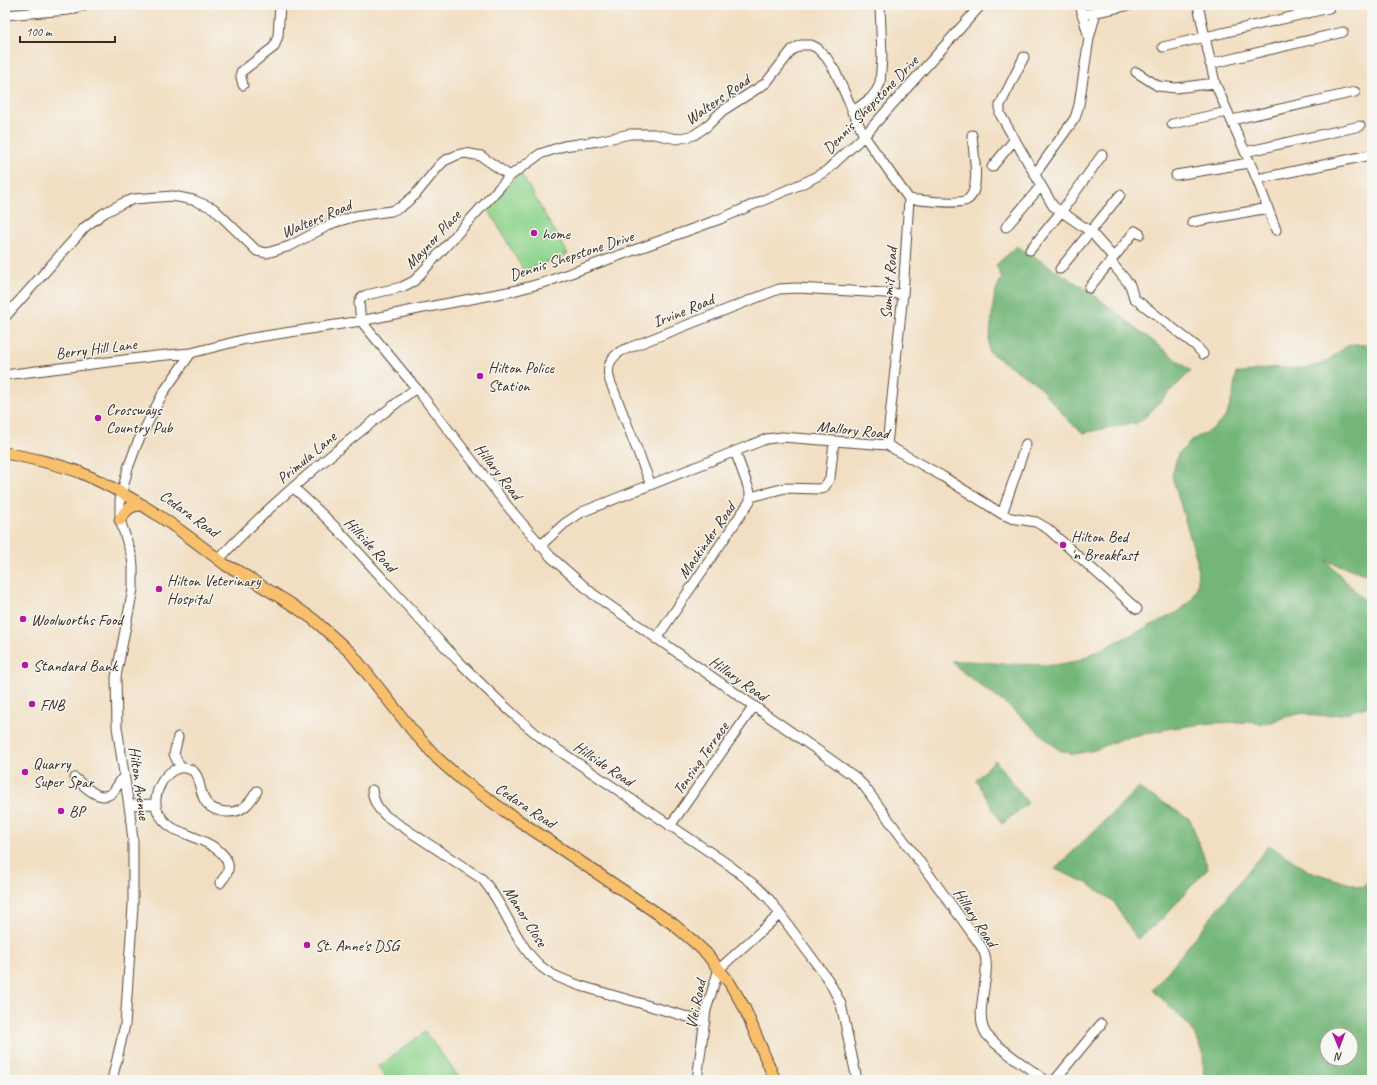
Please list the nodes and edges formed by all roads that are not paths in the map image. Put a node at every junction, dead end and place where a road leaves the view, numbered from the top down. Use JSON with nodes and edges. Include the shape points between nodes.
{"nodes":[{"id":1,"x":84,"y":5,"type":"edge"},
{"id":2,"x":280,"y":5,"type":"edge"},
{"id":3,"x":880,"y":5,"type":"edge"},
{"id":4,"x":981,"y":5,"type":"edge"},
{"id":5,"x":1080,"y":5,"type":"edge"},
{"id":6,"x":1130,"y":5,"type":"edge"},
{"id":7,"x":1198,"y":5,"type":"edge"},
{"id":8,"x":1329,"y":8,"type":"dead end"},
{"id":9,"x":1097,"y":9,"type":"edge"},
{"id":10,"x":5,"y":15,"type":"edge"},
{"id":11,"x":1082,"y":15,"type":"junction"},
{"id":12,"x":1343,"y":32,"type":"dead end"},
{"id":13,"x":1205,"y":37,"type":"junction"},
{"id":14,"x":1088,"y":38,"type":"junction"},
{"id":15,"x":1163,"y":47,"type":"dead end"},
{"id":16,"x":1024,"y":58,"type":"dead end"},
{"id":17,"x":1210,"y":64,"type":"junction"},
{"id":18,"x":1136,"y":72,"type":"dead end"},
{"id":19,"x":1215,"y":83,"type":"junction"},
{"id":20,"x":243,"y":85,"type":"dead end"},
{"id":21,"x":1355,"y":92,"type":"dead end"},
{"id":22,"x":852,"y":112,"type":"junction"},
{"id":23,"x":1227,"y":112,"type":"junction"},
{"id":24,"x":1232,"y":120,"type":"junction"},
{"id":25,"x":1172,"y":124,"type":"dead end"},
{"id":26,"x":1360,"y":126,"type":"dead end"},
{"id":27,"x":972,"y":135,"type":"dead end"},
{"id":28,"x":864,"y":136,"type":"junction"},
{"id":29,"x":1015,"y":139,"type":"junction"},
{"id":30,"x":1245,"y":152,"type":"junction"},
{"id":31,"x":1102,"y":155,"type":"dead end"},
{"id":32,"x":1370,"y":155,"type":"dead end"},
{"id":33,"x":1249,"y":163,"type":"junction"},
{"id":34,"x":992,"y":167,"type":"dead end"},
{"id":35,"x":1035,"y":174,"type":"junction"},
{"id":36,"x":1176,"y":175,"type":"dead end"},
{"id":37,"x":510,"y":176,"type":"junction"},
{"id":38,"x":1257,"y":178,"type":"junction"},
{"id":39,"x":1041,"y":186,"type":"junction"},
{"id":40,"x":1120,"y":195,"type":"dead end"},
{"id":41,"x":909,"y":199,"type":"junction"},
{"id":42,"x":1268,"y":208,"type":"junction"},
{"id":43,"x":1061,"y":212,"type":"junction"},
{"id":44,"x":1192,"y":222,"type":"dead end"},
{"id":45,"x":1006,"y":227,"type":"dead end"},
{"id":46,"x":1276,"y":230,"type":"dead end"},
{"id":47,"x":1090,"y":232,"type":"junction"},
{"id":48,"x":1140,"y":234,"type":"dead end"},
{"id":49,"x":1030,"y":250,"type":"dead end"},
{"id":50,"x":1112,"y":259,"type":"junction"},
{"id":51,"x":1060,"y":269,"type":"dead end"},
{"id":52,"x":1089,"y":288,"type":"dead end"},
{"id":53,"x":903,"y":294,"type":"junction"},
{"id":54,"x":5,"y":317,"type":"edge"},
{"id":55,"x":360,"y":321,"type":"junction"},
{"id":56,"x":191,"y":353,"type":"junction"},
{"id":57,"x":1203,"y":354,"type":"dead end"},
{"id":58,"x":5,"y":375,"type":"edge"},
{"id":59,"x":416,"y":388,"type":"junction"},
{"id":60,"x":834,"y":442,"type":"junction"},
{"id":61,"x":1026,"y":444,"type":"dead end"},
{"id":62,"x":886,"y":445,"type":"junction"},
{"id":63,"x":5,"y":446,"type":"edge"},
{"id":64,"x":735,"y":451,"type":"junction"},
{"id":65,"x":5,"y":453,"type":"edge"},
{"id":66,"x":650,"y":485,"type":"junction"},
{"id":67,"x":293,"y":487,"type":"junction"},
{"id":68,"x":122,"y":490,"type":"junction"},
{"id":69,"x":751,"y":497,"type":"junction"},
{"id":70,"x":143,"y":505,"type":"junction"},
{"id":71,"x":1002,"y":514,"type":"junction"},
{"id":72,"x":120,"y":520,"type":"junction"},
{"id":73,"x":540,"y":546,"type":"junction"},
{"id":74,"x":221,"y":558,"type":"junction"},
{"id":75,"x":1136,"y":609,"type":"dead end"},
{"id":76,"x":656,"y":639,"type":"junction"},
{"id":77,"x":754,"y":706,"type":"junction"},
{"id":78,"x":178,"y":737,"type":"dead end"},
{"id":79,"x":180,"y":767,"type":"junction"},
{"id":80,"x":124,"y":776,"type":"junction"},
{"id":81,"x":75,"y":778,"type":"dead end"},
{"id":82,"x":372,"y":790,"type":"dead end"},
{"id":83,"x":257,"y":791,"type":"dead end"},
{"id":84,"x":155,"y":804,"type":"junction"},
{"id":85,"x":129,"y":805,"type":"junction"},
{"id":86,"x":670,"y":826,"type":"junction"},
{"id":87,"x":220,"y":883,"type":"dead end"},
{"id":88,"x":780,"y":914,"type":"junction"},
{"id":89,"x":719,"y":969,"type":"junction"},
{"id":90,"x":705,"y":1022,"type":"junction"},
{"id":91,"x":1101,"y":1024,"type":"dead end"},
{"id":92,"x":112,"y":1080,"type":"edge"},
{"id":93,"x":697,"y":1080,"type":"edge"},
{"id":94,"x":776,"y":1080,"type":"edge"},
{"id":95,"x":857,"y":1080,"type":"edge"},
{"id":96,"x":1045,"y":1080,"type":"edge"},
{"id":97,"x":1055,"y":1080,"type":"edge"}],
"edges":[{"from":1,"to":10,"type":"street","via":[[69,10]]},
{"from":2,"to":20,"type":"street","via":[[278,36],[274,47],[242,71]]},
{"from":3,"to":22,"type":"street","via":[[880,83],[872,98]]},
{"from":4,"to":28,"type":"street","name":"Dennis Shepstone Drive"},
{"from":5,"to":11,"type":"street"},
{"from":6,"to":9,"type":"street"},
{"from":7,"to":13,"type":"street"},
{"from":8,"to":13,"type":"street"},
{"from":9,"to":11,"type":"street"},
{"from":9,"to":14,"type":"street"},
{"from":11,"to":14,"type":"street"},
{"from":12,"to":17,"type":"street"},
{"from":13,"to":15,"type":"street"},
{"from":13,"to":17,"type":"street"},
{"from":14,"to":35,"type":"street","via":[[1075,118]]},
{"from":16,"to":29,"type":"street","via":[[999,110]]},
{"from":17,"to":19,"type":"street"},
{"from":18,"to":19,"type":"street","via":[[1158,86],[1176,88]]},
{"from":19,"to":23,"type":"street"},
{"from":21,"to":24,"type":"street"},
{"from":22,"to":28,"type":"street","name":"Walters Road"},
{"from":22,"to":37,"type":"street","name":"Walters Road","via":[[826,56],[817,48],[806,44],[792,50],[772,77],[760,88],[742,97],[694,135],[677,139],[644,133],[564,146],[540,154]]},
{"from":23,"to":24,"type":"street"},
{"from":23,"to":25,"type":"street"},
{"from":24,"to":30,"type":"street"},
{"from":26,"to":30,"type":"street"},
{"from":27,"to":41,"type":"street","via":[[975,187],[970,197],[963,202]]},
{"from":28,"to":41,"type":"street"},
{"from":28,"to":55,"type":"street","name":"Dennis Shepstone Drive","via":[[826,171],[720,219],[546,282],[513,291]]},
{"from":29,"to":34,"type":"street"},
{"from":29,"to":35,"type":"street"},
{"from":30,"to":33,"type":"street"},
{"from":31,"to":43,"type":"street"},
{"from":32,"to":38,"type":"street"},
{"from":33,"to":36,"type":"street"},
{"from":33,"to":38,"type":"street"},
{"from":35,"to":39,"type":"street"},
{"from":37,"to":54,"type":"street","name":"Walters Road","via":[[481,156],[465,153],[457,155],[444,161],[416,194],[401,207],[348,218],[290,246],[267,253],[257,251],[213,208],[173,196],[134,199],[104,213],[85,228]]},
{"from":37,"to":55,"type":"street","name":"Maynor Place","via":[[414,281],[402,287],[362,297],[358,306]]},
{"from":38,"to":42,"type":"street"},
{"from":39,"to":43,"type":"street","via":[[1053,206]]},
{"from":39,"to":45,"type":"street"},
{"from":40,"to":47,"type":"street"},
{"from":41,"to":53,"type":"street","name":"Summit Road"},
{"from":42,"to":44,"type":"street"},
{"from":42,"to":46,"type":"street"},
{"from":43,"to":47,"type":"street"},
{"from":43,"to":49,"type":"street"},
{"from":47,"to":50,"type":"street"},
{"from":47,"to":51,"type":"street"},
{"from":48,"to":50,"type":"street","via":[[1134,230]]},
{"from":50,"to":52,"type":"street"},
{"from":50,"to":57,"type":"street","via":[[1130,285],[1134,298]]},
{"from":53,"to":62,"type":"street","name":"Summit Road"},
{"from":53,"to":66,"type":"street","name":"Irvine Road","via":[[779,289],[614,355],[609,362],[610,381]]},
{"from":55,"to":56,"type":"street","name":"Dennis Shepstone Drive","via":[[246,339]]},
{"from":55,"to":59,"type":"street","name":"Hillary Road"},
{"from":56,"to":58,"type":"street","name":"Berry Hill Lane"},
{"from":56,"to":68,"type":"street","via":[[160,399],[137,444]]},
{"from":59,"to":67,"type":"street","name":"Primula Lane"},
{"from":59,"to":73,"type":"street","name":"Hillary Road"},
{"from":60,"to":62,"type":"street","name":"Mallory Road"},
{"from":60,"to":64,"type":"street","name":"Mallory Road","via":[[782,437],[766,439]]},
{"from":60,"to":69,"type":"street","via":[[830,478],[824,488],[785,488]]},
{"from":61,"to":71,"type":"street"},
{"from":62,"to":71,"type":"street","name":"Mallory Road"},
{"from":63,"to":68,"type":"main road","via":[[81,467]]},
{"from":64,"to":66,"type":"street","name":"Mallory Road"},
{"from":64,"to":69,"type":"street","name":"Mackinder Road"},
{"from":65,"to":68,"type":"main road","via":[[67,468]]},
{"from":66,"to":73,"type":"street","name":"Mallory Road","via":[[582,512]]},
{"from":67,"to":74,"type":"street","name":"Primula Lane"},
{"from":67,"to":86,"type":"street","name":"Hillside Road","via":[[340,532],[503,706],[545,741]]},
{"from":68,"to":70,"type":"main road","name":"Cedara Road"},
{"from":68,"to":72,"type":"street","name":"Hilton Avenue"},
{"from":68,"to":74,"type":"main road","name":"Cedara Road","via":[[177,522]]},
{"from":69,"to":76,"type":"street","name":"Mackinder Road","via":[[743,513]]},
{"from":70,"to":72,"type":"main road","via":[[130,507]]},
{"from":70,"to":74,"type":"main road","name":"Cedara Road"},
{"from":71,"to":75,"type":"street","name":"Mallory Road","via":[[1036,522],[1048,529]]},
{"from":72,"to":80,"type":"street","name":"Hilton Avenue","via":[[133,566],[133,589],[116,678]]},
{"from":73,"to":76,"type":"street","name":"Hillary Road","via":[[593,594]]},
{"from":74,"to":89,"type":"main road","name":"Cedara Road","via":[[227,566],[313,619],[351,653],[412,730],[438,759],[462,780],[673,924]]},
{"from":76,"to":77,"type":"street","name":"Hillary Road"},
{"from":77,"to":86,"type":"street","name":"Tensing Terrace"},
{"from":77,"to":96,"type":"street","name":"Hillary Road","via":[[845,769],[864,786],[983,950],[986,968],[982,1025],[986,1033]]},
{"from":78,"to":79,"type":"street","via":[[174,754]]},
{"from":79,"to":83,"type":"street","via":[[191,769],[196,774],[206,804],[211,809],[233,812],[243,809]]},
{"from":79,"to":84,"type":"street","via":[[172,771],[161,783]]},
{"from":80,"to":81,"type":"street","via":[[107,796],[95,794]]},
{"from":80,"to":85,"type":"street","name":"Hilton Avenue"},
{"from":82,"to":90,"type":"street","name":"Manor Close","via":[[377,808],[386,816],[482,878],[530,954],[546,971],[581,986]]},
{"from":84,"to":85,"type":"street"},
{"from":84,"to":87,"type":"street","via":[[157,812],[167,825],[216,848],[223,856],[228,870]]},
{"from":85,"to":92,"type":"street","name":"Hilton Avenue","via":[[133,849],[131,947],[125,1025]]},
{"from":86,"to":88,"type":"street","name":"Hillside Road","via":[[757,887]]},
{"from":88,"to":89,"type":"street","name":"Vlei Road"},
{"from":88,"to":95,"type":"street","name":"Hillside Road","via":[[837,995]]},
{"from":89,"to":90,"type":"street","name":"Vlei Road"},
{"from":89,"to":94,"type":"main road","name":"Cedara Road","via":[[744,1007]]},
{"from":90,"to":93,"type":"street","name":"Vlei Road"},
{"from":91,"to":97,"type":"street"}]}
